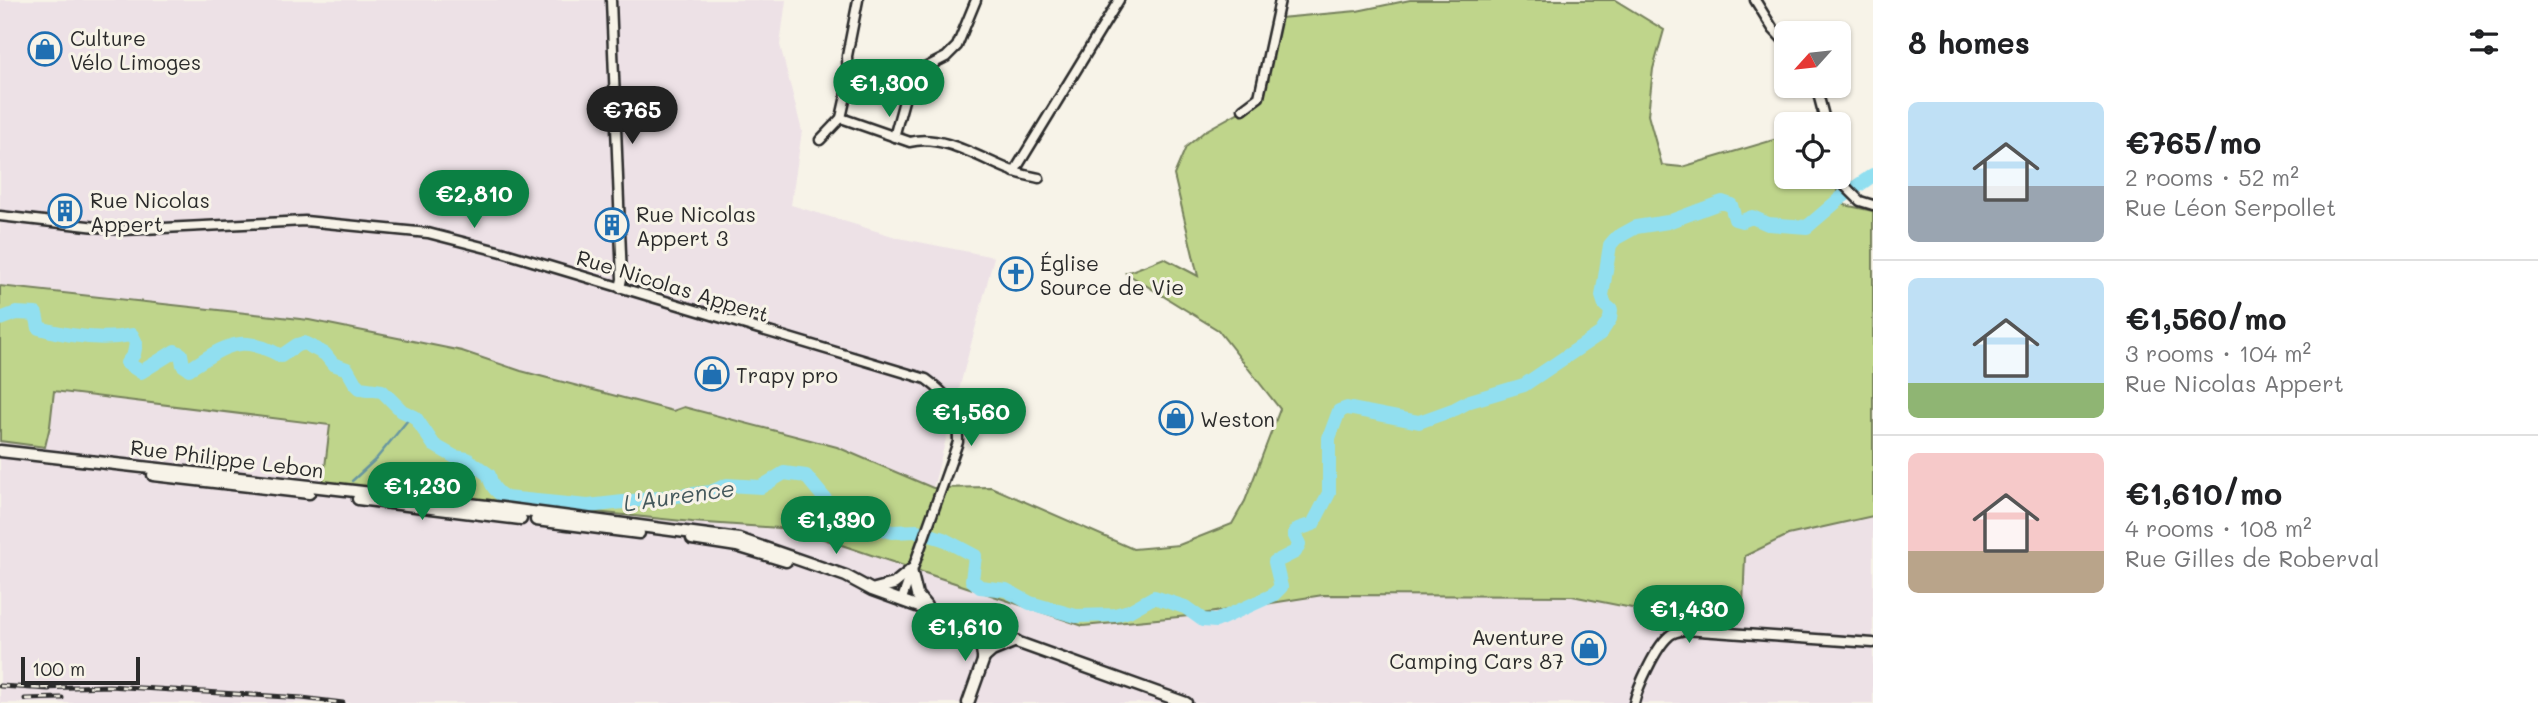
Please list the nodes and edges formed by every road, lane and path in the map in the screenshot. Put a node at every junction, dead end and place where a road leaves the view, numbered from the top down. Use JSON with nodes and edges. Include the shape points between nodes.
{"nodes":[{"id":1,"x":611,"y":0,"type":"edge"},
{"id":2,"x":858,"y":0,"type":"edge"},
{"id":3,"x":976,"y":0,"type":"edge"},
{"id":4,"x":1119,"y":0,"type":"edge"},
{"id":5,"x":1280,"y":0,"type":"edge"},
{"id":6,"x":1755,"y":0,"type":"edge"},
{"id":7,"x":1774,"y":30,"type":"edge"},
{"id":8,"x":1243,"y":109,"type":"dead end"},
{"id":9,"x":841,"y":118,"type":"junction"},
{"id":10,"x":894,"y":137,"type":"junction"},
{"id":11,"x":820,"y":141,"type":"dead end"},
{"id":12,"x":1014,"y":172,"type":"junction"},
{"id":13,"x":1039,"y":178,"type":"dead end"},
{"id":14,"x":1848,"y":189,"type":"edge"},
{"id":15,"x":1873,"y":205,"type":"edge"},
{"id":16,"x":0,"y":216,"type":"edge"},
{"id":17,"x":620,"y":288,"type":"junction"},
{"id":18,"x":0,"y":451,"type":"edge"},
{"id":19,"x":0,"y":457,"type":"edge"},
{"id":20,"x":911,"y":570,"type":"junction"},
{"id":21,"x":860,"y":584,"type":"junction"},
{"id":22,"x":872,"y":590,"type":"junction"},
{"id":23,"x":902,"y":599,"type":"junction"},
{"id":24,"x":932,"y":610,"type":"junction"},
{"id":25,"x":967,"y":624,"type":"junction"},
{"id":26,"x":993,"y":633,"type":"junction"},
{"id":27,"x":1017,"y":641,"type":"junction"},
{"id":28,"x":1873,"y":643,"type":"edge"},
{"id":29,"x":983,"y":659,"type":"junction"},
{"id":30,"x":968,"y":703,"type":"edge"},
{"id":31,"x":1186,"y":703,"type":"edge"},
{"id":32,"x":1634,"y":703,"type":"edge"}],
"edges":[{"from":1,"to":17,"type":"street"},
{"from":2,"to":9,"type":"street"},
{"from":3,"to":10,"type":"street","via":[[957,46],[947,57],[911,75]]},
{"from":4,"to":12,"type":"street"},
{"from":5,"to":8,"type":"street","via":[[1259,97]]},
{"from":6,"to":7,"type":"street"},
{"from":9,"to":10,"type":"street"},
{"from":9,"to":11,"type":"street"},
{"from":10,"to":12,"type":"street","via":[[910,142],[934,140]]},
{"from":12,"to":13,"type":"street"},
{"from":14,"to":15,"type":"street"},
{"from":16,"to":17,"type":"street","name":"Rue Nicolas Appert","via":[[123,230],[305,221],[381,227],[428,233]]},
{"from":17,"to":20,"type":"street","name":"Rue Nicolas Appert","via":[[926,379],[943,391],[954,407],[958,442]]},
{"from":18,"to":21,"type":"street","name":"Rue Philippe Lebon","via":[[739,539]]},
{"from":19,"to":21,"type":"street","name":"Rue Philippe Lebon","via":[[737,546]]},
{"from":20,"to":22,"type":"street","via":[[894,584]]},
{"from":20,"to":23,"type":"street","name":"Rue Nicolas Appert"},
{"from":20,"to":24,"type":"street","via":[[916,595]]},
{"from":21,"to":22,"type":"street","name":"Rue Philippe Lebon"},
{"from":22,"to":23,"type":"street","name":"Rue Philippe Lebon"},
{"from":23,"to":24,"type":"street","name":"Rue Philippe Lebon"},
{"from":24,"to":25,"type":"street","name":"Rue Philippe Lebon"},
{"from":25,"to":26,"type":"street","name":"Rue Philippe Lebon"},
{"from":25,"to":29,"type":"street","via":[[980,639]]},
{"from":26,"to":27,"type":"street","name":"Rue Philippe Lebon"},
{"from":26,"to":29,"type":"street"},
{"from":27,"to":29,"type":"street"},
{"from":27,"to":31,"type":"street","name":"Rue Philippe Lebon"},
{"from":28,"to":32,"type":"street","via":[[1685,630],[1670,634],[1660,646]]},
{"from":29,"to":30,"type":"street"}]}
